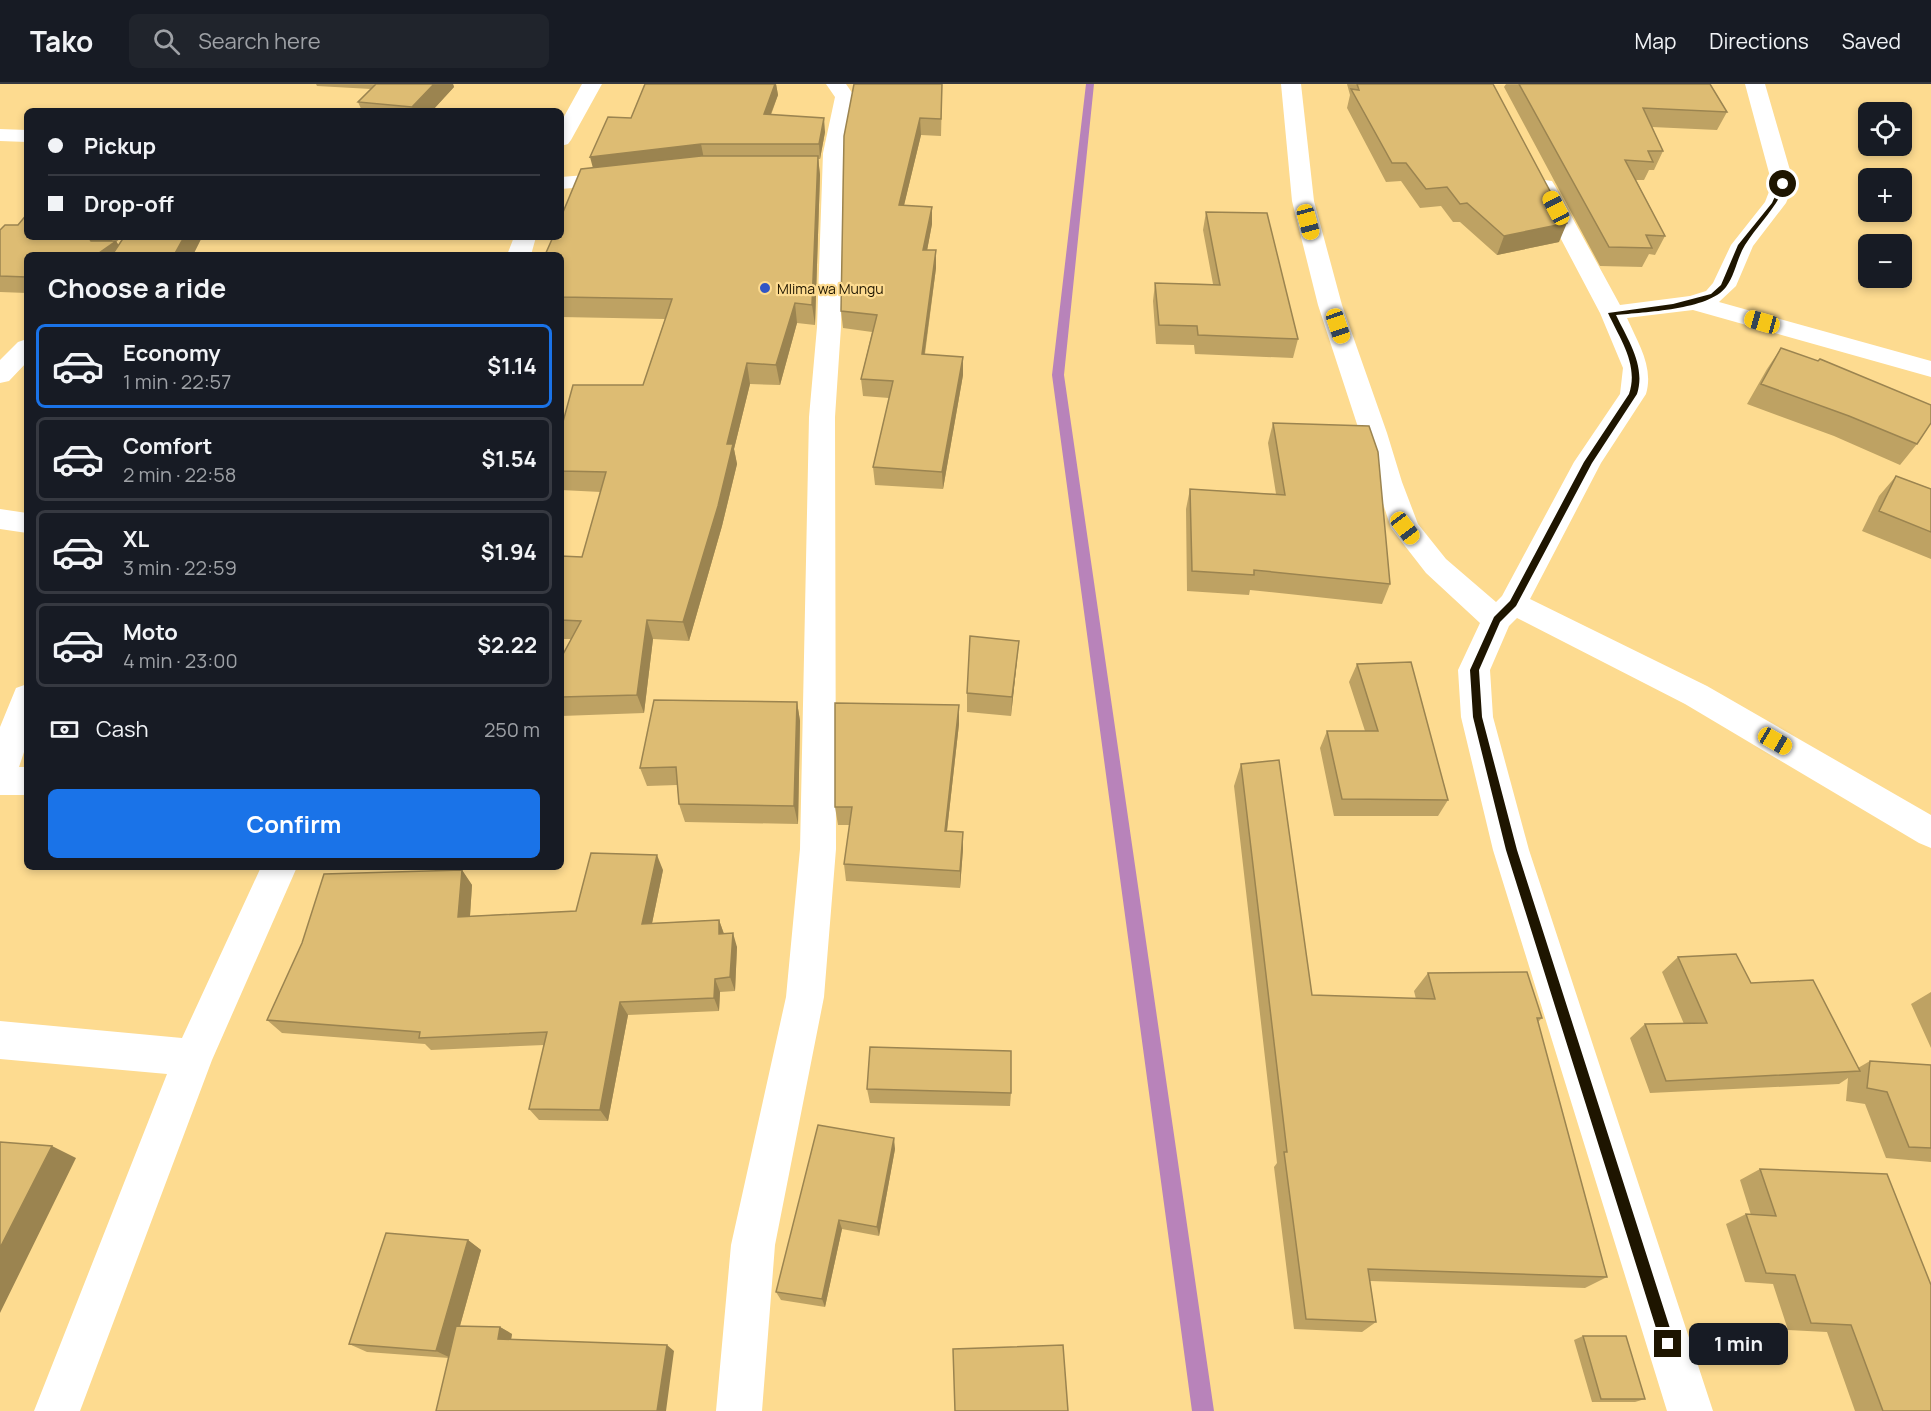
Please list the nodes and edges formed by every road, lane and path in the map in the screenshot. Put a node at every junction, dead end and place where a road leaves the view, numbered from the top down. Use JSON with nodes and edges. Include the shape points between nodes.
{"nodes":[{"id":1,"x":592,"y":84,"type":"edge"},
{"id":2,"x":839,"y":84,"type":"edge"},
{"id":3,"x":1291,"y":84,"type":"edge"},
{"id":4,"x":1755,"y":84,"type":"edge"},
{"id":5,"x":0,"y":135,"type":"edge"},
{"id":6,"x":564,"y":135,"type":"edge"},
{"id":7,"x":24,"y":136,"type":"edge"},
{"id":8,"x":1528,"y":155,"type":"edge"},
{"id":9,"x":639,"y":177,"type":"edge"},
{"id":10,"x":564,"y":183,"type":"edge"},
{"id":11,"x":1694,"y":303,"type":"junction"},
{"id":12,"x":1612,"y":313,"type":"junction"},
{"id":13,"x":24,"y":350,"type":"edge"},
{"id":14,"x":1931,"y":369,"type":"edge"},
{"id":15,"x":0,"y":375,"type":"edge"},
{"id":16,"x":0,"y":519,"type":"edge"},
{"id":17,"x":24,"y":523,"type":"edge"},
{"id":18,"x":1505,"y":612,"type":"junction"},
{"id":19,"x":24,"y":705,"type":"edge"},
{"id":20,"x":0,"y":773,"type":"edge"},
{"id":21,"x":0,"y":781,"type":"edge"},
{"id":22,"x":24,"y":781,"type":"edge"},
{"id":23,"x":1931,"y":833,"type":"edge"},
{"id":24,"x":278,"y":870,"type":"edge"},
{"id":25,"x":0,"y":1040,"type":"edge"},
{"id":26,"x":193,"y":1058,"type":"junction"},
{"id":27,"x":57,"y":1411,"type":"edge"},
{"id":28,"x":739,"y":1411,"type":"edge"},
{"id":29,"x":1689,"y":1411,"type":"edge"}],
"edges":[{"from":1,"to":6,"type":"street"},
{"from":2,"to":28,"type":"street","via":[[845,104],[833,153],[823,167],[829,327],[822,417],[818,849],[805,997],[753,1245]]},
{"from":3,"to":18,"type":"street","via":[[1303,201],[1330,305],[1405,528],[1436,566]]},
{"from":4,"to":11,"type":"street","via":[[1783,184],[1775,203],[1742,245],[1724,286],[1714,296]]},
{"from":5,"to":7,"type":"street"},
{"from":8,"to":12,"type":"street"},
{"from":9,"to":10,"type":"street"},
{"from":11,"to":12,"type":"street"},
{"from":11,"to":14,"type":"street"},
{"from":12,"to":18,"type":"street","via":[[1636,368],[1633,394],[1588,462]]},
{"from":13,"to":15,"type":"street"},
{"from":16,"to":17,"type":"street"},
{"from":18,"to":23,"type":"street","via":[[1696,694]]},
{"from":18,"to":29,"type":"street","via":[[1474,670],[1477,717],[1511,850]]},
{"from":19,"to":20,"type":"street"},
{"from":21,"to":22,"type":"street"},
{"from":24,"to":26,"type":"street"},
{"from":25,"to":26,"type":"street"},
{"from":26,"to":27,"type":"street"}]}
